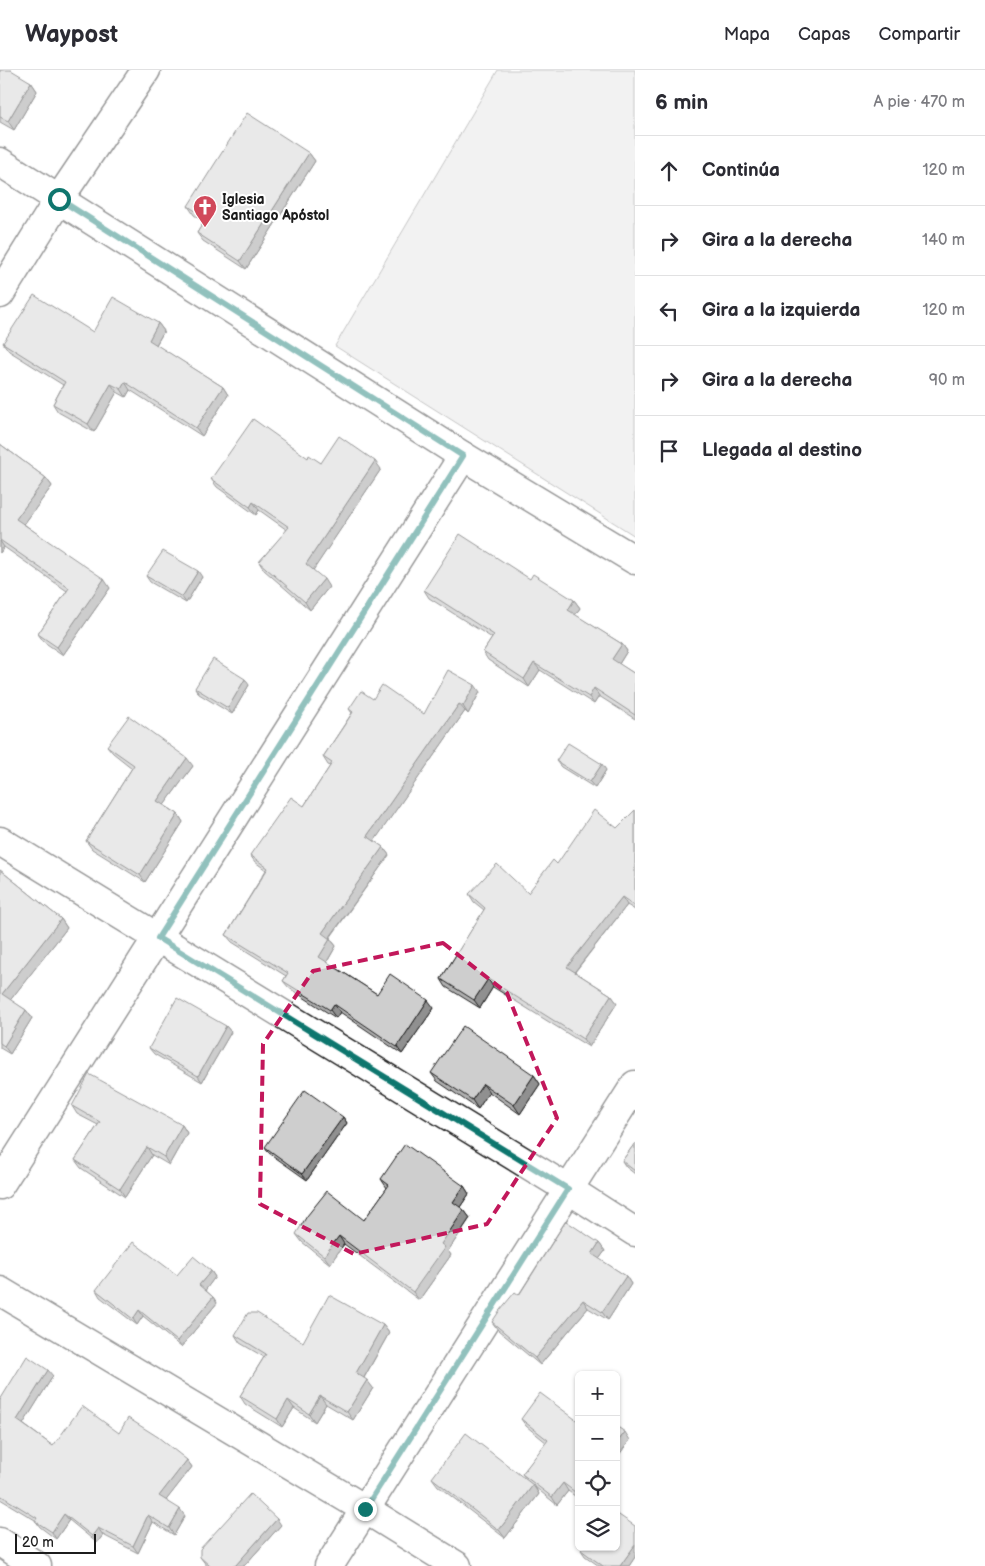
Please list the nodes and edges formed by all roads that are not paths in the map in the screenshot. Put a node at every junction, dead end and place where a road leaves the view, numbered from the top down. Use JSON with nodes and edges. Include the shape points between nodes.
{"nodes":[{"id":1,"x":146,"y":70,"type":"edge"},
{"id":2,"x":0,"y":162,"type":"edge"},
{"id":3,"x":59,"y":199,"type":"junction"},
{"id":4,"x":0,"y":294,"type":"edge"},
{"id":5,"x":463,"y":456,"type":"junction"},
{"id":6,"x":635,"y":560,"type":"edge"},
{"id":7,"x":0,"y":841,"type":"edge"},
{"id":8,"x":158,"y":938,"type":"junction"},
{"id":9,"x":635,"y":1085,"type":"edge"},
{"id":10,"x":0,"y":1184,"type":"edge"},
{"id":11,"x":568,"y":1189,"type":"junction"},
{"id":12,"x":635,"y":1232,"type":"edge"},
{"id":13,"x":0,"y":1291,"type":"edge"},
{"id":14,"x":365,"y":1509,"type":"junction"},
{"id":15,"x":0,"y":1542,"type":"edge"},
{"id":16,"x":37,"y":1566,"type":"edge"},
{"id":17,"x":329,"y":1566,"type":"edge"},
{"id":18,"x":457,"y":1566,"type":"edge"}],
"edges":[{"from":1,"to":3,"type":"street"},
{"from":2,"to":3,"type":"street"},
{"from":3,"to":4,"type":"street"},
{"from":3,"to":5,"type":"street"},
{"from":5,"to":6,"type":"street"},
{"from":5,"to":8,"type":"street"},
{"from":7,"to":8,"type":"street"},
{"from":8,"to":10,"type":"street"},
{"from":8,"to":11,"type":"street"},
{"from":9,"to":11,"type":"street"},
{"from":11,"to":12,"type":"street"},
{"from":11,"to":14,"type":"street"},
{"from":13,"to":14,"type":"street"},
{"from":14,"to":17,"type":"street"},
{"from":14,"to":18,"type":"street"},
{"from":15,"to":16,"type":"street"}]}
